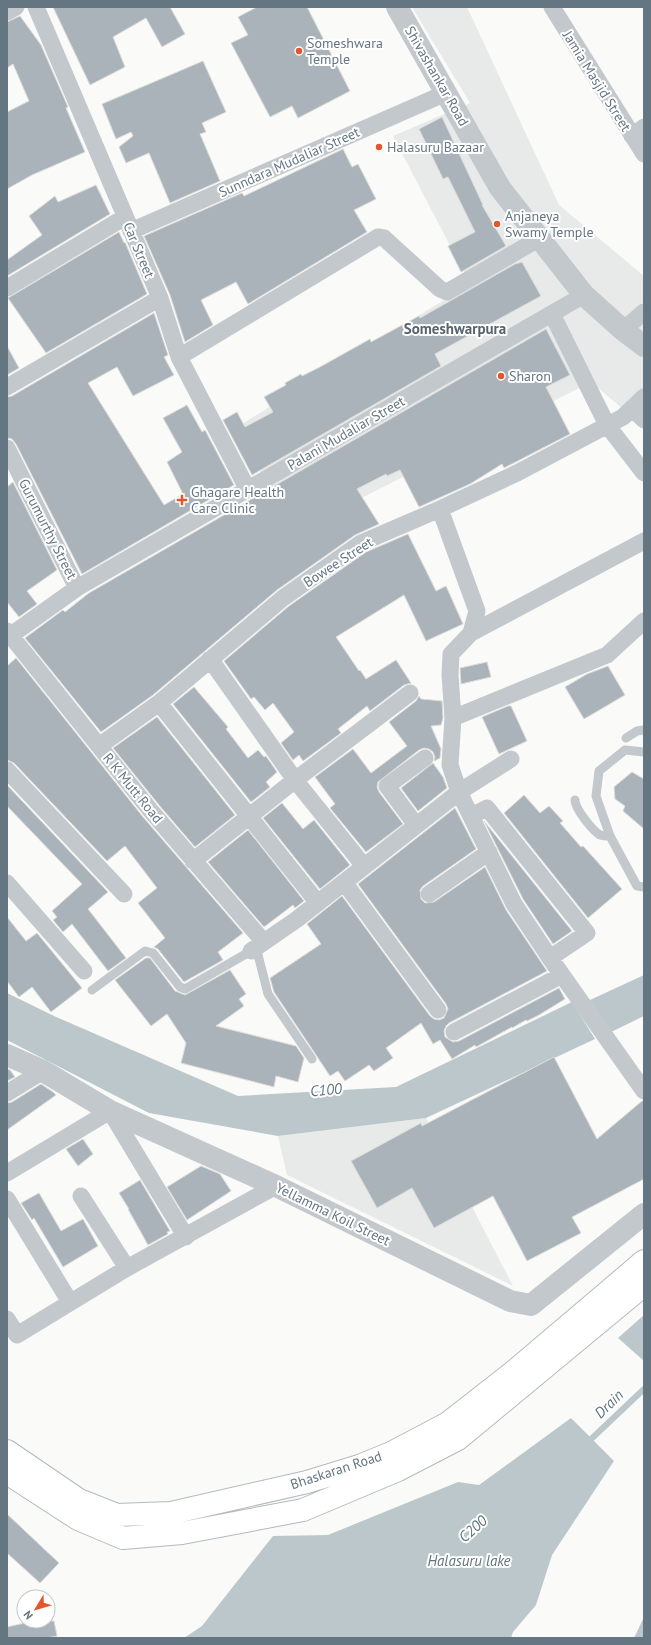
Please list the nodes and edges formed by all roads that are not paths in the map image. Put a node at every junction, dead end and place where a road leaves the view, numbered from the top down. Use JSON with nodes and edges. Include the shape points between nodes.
{"nodes":[{"id":1,"x":16,"y":7,"type":"edge"},
{"id":2,"x":36,"y":7,"type":"edge"},
{"id":3,"x":397,"y":7,"type":"edge"},
{"id":4,"x":552,"y":7,"type":"edge"},
{"id":5,"x":7,"y":12,"type":"edge"},
{"id":6,"x":446,"y":93,"type":"junction"},
{"id":7,"x":638,"y":131,"type":"edge"},
{"id":8,"x":644,"y":154,"type":"edge"},
{"id":9,"x":128,"y":224,"type":"junction"},
{"id":10,"x":540,"y":238,"type":"junction"},
{"id":11,"x":7,"y":288,"type":"edge"},
{"id":12,"x":584,"y":295,"type":"junction"},
{"id":13,"x":160,"y":298,"type":"junction"},
{"id":14,"x":644,"y":312,"type":"edge"},
{"id":15,"x":552,"y":314,"type":"junction"},
{"id":16,"x":623,"y":330,"type":"junction"},
{"id":17,"x":644,"y":346,"type":"edge"},
{"id":18,"x":179,"y":357,"type":"junction"},
{"id":19,"x":7,"y":387,"type":"edge"},
{"id":20,"x":640,"y":408,"type":"edge"},
{"id":21,"x":607,"y":425,"type":"junction"},
{"id":22,"x":7,"y":448,"type":"edge"},
{"id":23,"x":644,"y":473,"type":"edge"},
{"id":24,"x":248,"y":490,"type":"junction"},
{"id":25,"x":440,"y":509,"type":"junction"},
{"id":26,"x":644,"y":541,"type":"edge"},
{"id":27,"x":77,"y":588,"type":"junction"},
{"id":28,"x":644,"y":621,"type":"edge"},
{"id":29,"x":471,"y":633,"type":"junction"},
{"id":30,"x":8,"y":634,"type":"edge"},
{"id":31,"x":210,"y":659,"type":"junction"},
{"id":32,"x":410,"y":693,"type":"dead end"},
{"id":33,"x":159,"y":703,"type":"junction"},
{"id":34,"x":453,"y":718,"type":"junction"},
{"id":35,"x":644,"y":730,"type":"edge"},
{"id":36,"x":626,"y":738,"type":"dead end"},
{"id":37,"x":99,"y":746,"type":"junction"},
{"id":38,"x":644,"y":752,"type":"edge"},
{"id":39,"x":424,"y":758,"type":"dead end"},
{"id":40,"x":511,"y":759,"type":"dead end"},
{"id":41,"x":7,"y":770,"type":"edge"},
{"id":42,"x":295,"y":780,"type":"junction"},
{"id":43,"x":459,"y":792,"type":"junction"},
{"id":44,"x":576,"y":800,"type":"dead end"},
{"id":45,"x":471,"y":816,"type":"junction"},
{"id":46,"x":249,"y":818,"type":"junction"},
{"id":47,"x":416,"y":826,"type":"junction"},
{"id":48,"x":610,"y":836,"type":"junction"},
{"id":49,"x":489,"y":852,"type":"junction"},
{"id":50,"x":193,"y":861,"type":"junction"},
{"id":51,"x":364,"y":866,"type":"junction"},
{"id":52,"x":344,"y":882,"type":"junction"},
{"id":53,"x":7,"y":883,"type":"edge"},
{"id":54,"x":644,"y":888,"type":"edge"},
{"id":55,"x":124,"y":894,"type":"dead end"},
{"id":56,"x":429,"y":894,"type":"dead end"},
{"id":57,"x":318,"y":903,"type":"junction"},
{"id":58,"x":257,"y":947,"type":"junction"},
{"id":59,"x":550,"y":958,"type":"junction"},
{"id":60,"x":84,"y":970,"type":"dead end"},
{"id":61,"x":562,"y":975,"type":"junction"},
{"id":62,"x":92,"y":990,"type":"dead end"},
{"id":63,"x":438,"y":1010,"type":"dead end"},
{"id":64,"x":454,"y":1032,"type":"dead end"},
{"id":65,"x":7,"y":1055,"type":"edge"},
{"id":66,"x":312,"y":1059,"type":"dead end"},
{"id":67,"x":43,"y":1071,"type":"junction"},
{"id":68,"x":644,"y":1091,"type":"edge"},
{"id":69,"x":7,"y":1093,"type":"edge"},
{"id":70,"x":110,"y":1111,"type":"junction"},
{"id":71,"x":7,"y":1173,"type":"edge"},
{"id":72,"x":276,"y":1186,"type":"junction"},
{"id":73,"x":81,"y":1196,"type":"dead end"},
{"id":74,"x":7,"y":1198,"type":"edge"},
{"id":75,"x":644,"y":1214,"type":"edge"},
{"id":76,"x":186,"y":1237,"type":"junction"},
{"id":77,"x":644,"y":1261,"type":"edge"},
{"id":78,"x":127,"y":1268,"type":"junction"},
{"id":79,"x":644,"y":1285,"type":"edge"},
{"id":80,"x":70,"y":1302,"type":"junction"},
{"id":81,"x":7,"y":1320,"type":"edge"},
{"id":82,"x":7,"y":1451,"type":"edge"},
{"id":83,"x":7,"y":1473,"type":"edge"},
{"id":84,"x":171,"y":1513,"type":"junction"},
{"id":85,"x":177,"y":1533,"type":"junction"}],
"edges":[{"from":1,"to":5,"type":"street"},
{"from":2,"to":9,"type":"street","name":"Car Street"},
{"from":3,"to":6,"type":"street","name":"Shivashankar Road"},
{"from":4,"to":7,"type":"street","name":"Jamia Masjid Street"},
{"from":6,"to":9,"type":"street","name":"Sunndara Mudaliar Street"},
{"from":6,"to":10,"type":"street","name":"Shivashankar Road","via":[[500,188]]},
{"from":7,"to":8,"type":"street","name":"Jamia Masjid Street"},
{"from":9,"to":11,"type":"street","name":"Sunndara Mudaliar Street"},
{"from":9,"to":13,"type":"street","name":"Car Street"},
{"from":10,"to":12,"type":"street","name":"Shivashankar Road"},
{"from":10,"to":18,"type":"street","via":[[447,292],[440,290],[381,237]]},
{"from":12,"to":15,"type":"street","name":"Palani Mudaliar Street"},
{"from":12,"to":16,"type":"street","name":"Shivashankar Road"},
{"from":13,"to":18,"type":"street","name":"Car Street"},
{"from":13,"to":19,"type":"street"},
{"from":14,"to":16,"type":"street"},
{"from":15,"to":21,"type":"street"},
{"from":15,"to":24,"type":"street","name":"Palani Mudaliar Street"},
{"from":16,"to":17,"type":"street","name":"Shivashankar Road"},
{"from":18,"to":24,"type":"street","name":"Car Street"},
{"from":20,"to":21,"type":"street","name":"Bowee Street"},
{"from":21,"to":23,"type":"street"},
{"from":21,"to":25,"type":"street","name":"Bowee Street","via":[[517,474]]},
{"from":22,"to":27,"type":"street","name":"Gurumurthy Street"},
{"from":24,"to":27,"type":"street","name":"Palani Mudaliar Street"},
{"from":25,"to":29,"type":"street","via":[[477,611]]},
{"from":25,"to":31,"type":"street","name":"Bowee Street","via":[[361,543],[283,598]]},
{"from":26,"to":29,"type":"street"},
{"from":27,"to":30,"type":"street","name":"Palani Mudaliar Street"},
{"from":28,"to":34,"type":"street","via":[[607,656]]},
{"from":29,"to":34,"type":"street","via":[[451,654]]},
{"from":30,"to":37,"type":"street","name":"R K Mutt Road"},
{"from":31,"to":33,"type":"street","name":"Bowee Street"},
{"from":31,"to":42,"type":"street"},
{"from":32,"to":42,"type":"street"},
{"from":33,"to":37,"type":"street","name":"Bowee Street"},
{"from":33,"to":46,"type":"street"},
{"from":34,"to":43,"type":"street","via":[[450,765]]},
{"from":35,"to":36,"type":"lane"},
{"from":37,"to":50,"type":"street","name":"R K Mutt Road"},
{"from":38,"to":48,"type":"lane","via":[[625,750],[599,772],[596,796]]},
{"from":39,"to":47,"type":"street","via":[[387,786]]},
{"from":40,"to":43,"type":"street"},
{"from":41,"to":55,"type":"street"},
{"from":42,"to":46,"type":"street"},
{"from":42,"to":51,"type":"street"},
{"from":43,"to":45,"type":"street"},
{"from":43,"to":47,"type":"street"},
{"from":44,"to":48,"type":"lane","via":[[575,804],[580,814],[600,835]]},
{"from":45,"to":49,"type":"street"},
{"from":45,"to":59,"type":"street","via":[[487,808],[587,933]]},
{"from":46,"to":50,"type":"street"},
{"from":46,"to":57,"type":"street"},
{"from":47,"to":51,"type":"street"},
{"from":48,"to":54,"type":"lane","via":[[637,886]]},
{"from":49,"to":56,"type":"street"},
{"from":49,"to":59,"type":"street","via":[[514,904]]},
{"from":50,"to":58,"type":"street","name":"R K Mutt Road"},
{"from":51,"to":52,"type":"street"},
{"from":52,"to":57,"type":"street"},
{"from":52,"to":63,"type":"street"},
{"from":53,"to":60,"type":"street"},
{"from":57,"to":58,"type":"street"},
{"from":58,"to":62,"type":"lane","via":[[185,989],[180,987],[153,953],[145,951]]},
{"from":58,"to":66,"type":"lane","via":[[268,994]]},
{"from":59,"to":61,"type":"street"},
{"from":61,"to":64,"type":"street"},
{"from":61,"to":68,"type":"street"},
{"from":65,"to":67,"type":"street","name":"Yellamma Koil Street"},
{"from":67,"to":69,"type":"street"},
{"from":67,"to":70,"type":"street","name":"Yellamma Koil Street"},
{"from":70,"to":71,"type":"street"},
{"from":70,"to":72,"type":"street","name":"Yellamma Koil Street"},
{"from":70,"to":76,"type":"street"},
{"from":72,"to":75,"type":"street","name":"Yellamma Koil Street","via":[[510,1301],[531,1305]]},
{"from":72,"to":76,"type":"street"},
{"from":73,"to":78,"type":"street"},
{"from":74,"to":80,"type":"street"},
{"from":76,"to":78,"type":"street"},
{"from":77,"to":84,"type":"main road","name":"Bhaskaran Road","via":[[512,1373],[448,1423],[391,1453],[359,1466],[307,1482]]},
{"from":78,"to":80,"type":"street"},
{"from":79,"to":85,"type":"main road","name":"Bhaskaran Road","via":[[458,1439],[398,1470],[303,1510]]},
{"from":80,"to":81,"type":"street","via":[[17,1335]]},
{"from":82,"to":84,"type":"main road","name":"Bhaskaran Road","via":[[79,1500],[117,1515]]},
{"from":83,"to":85,"type":"main road","name":"Bhaskaran Road","via":[[78,1519],[123,1538]]},
{"from":84,"to":85,"type":"main road"}]}
